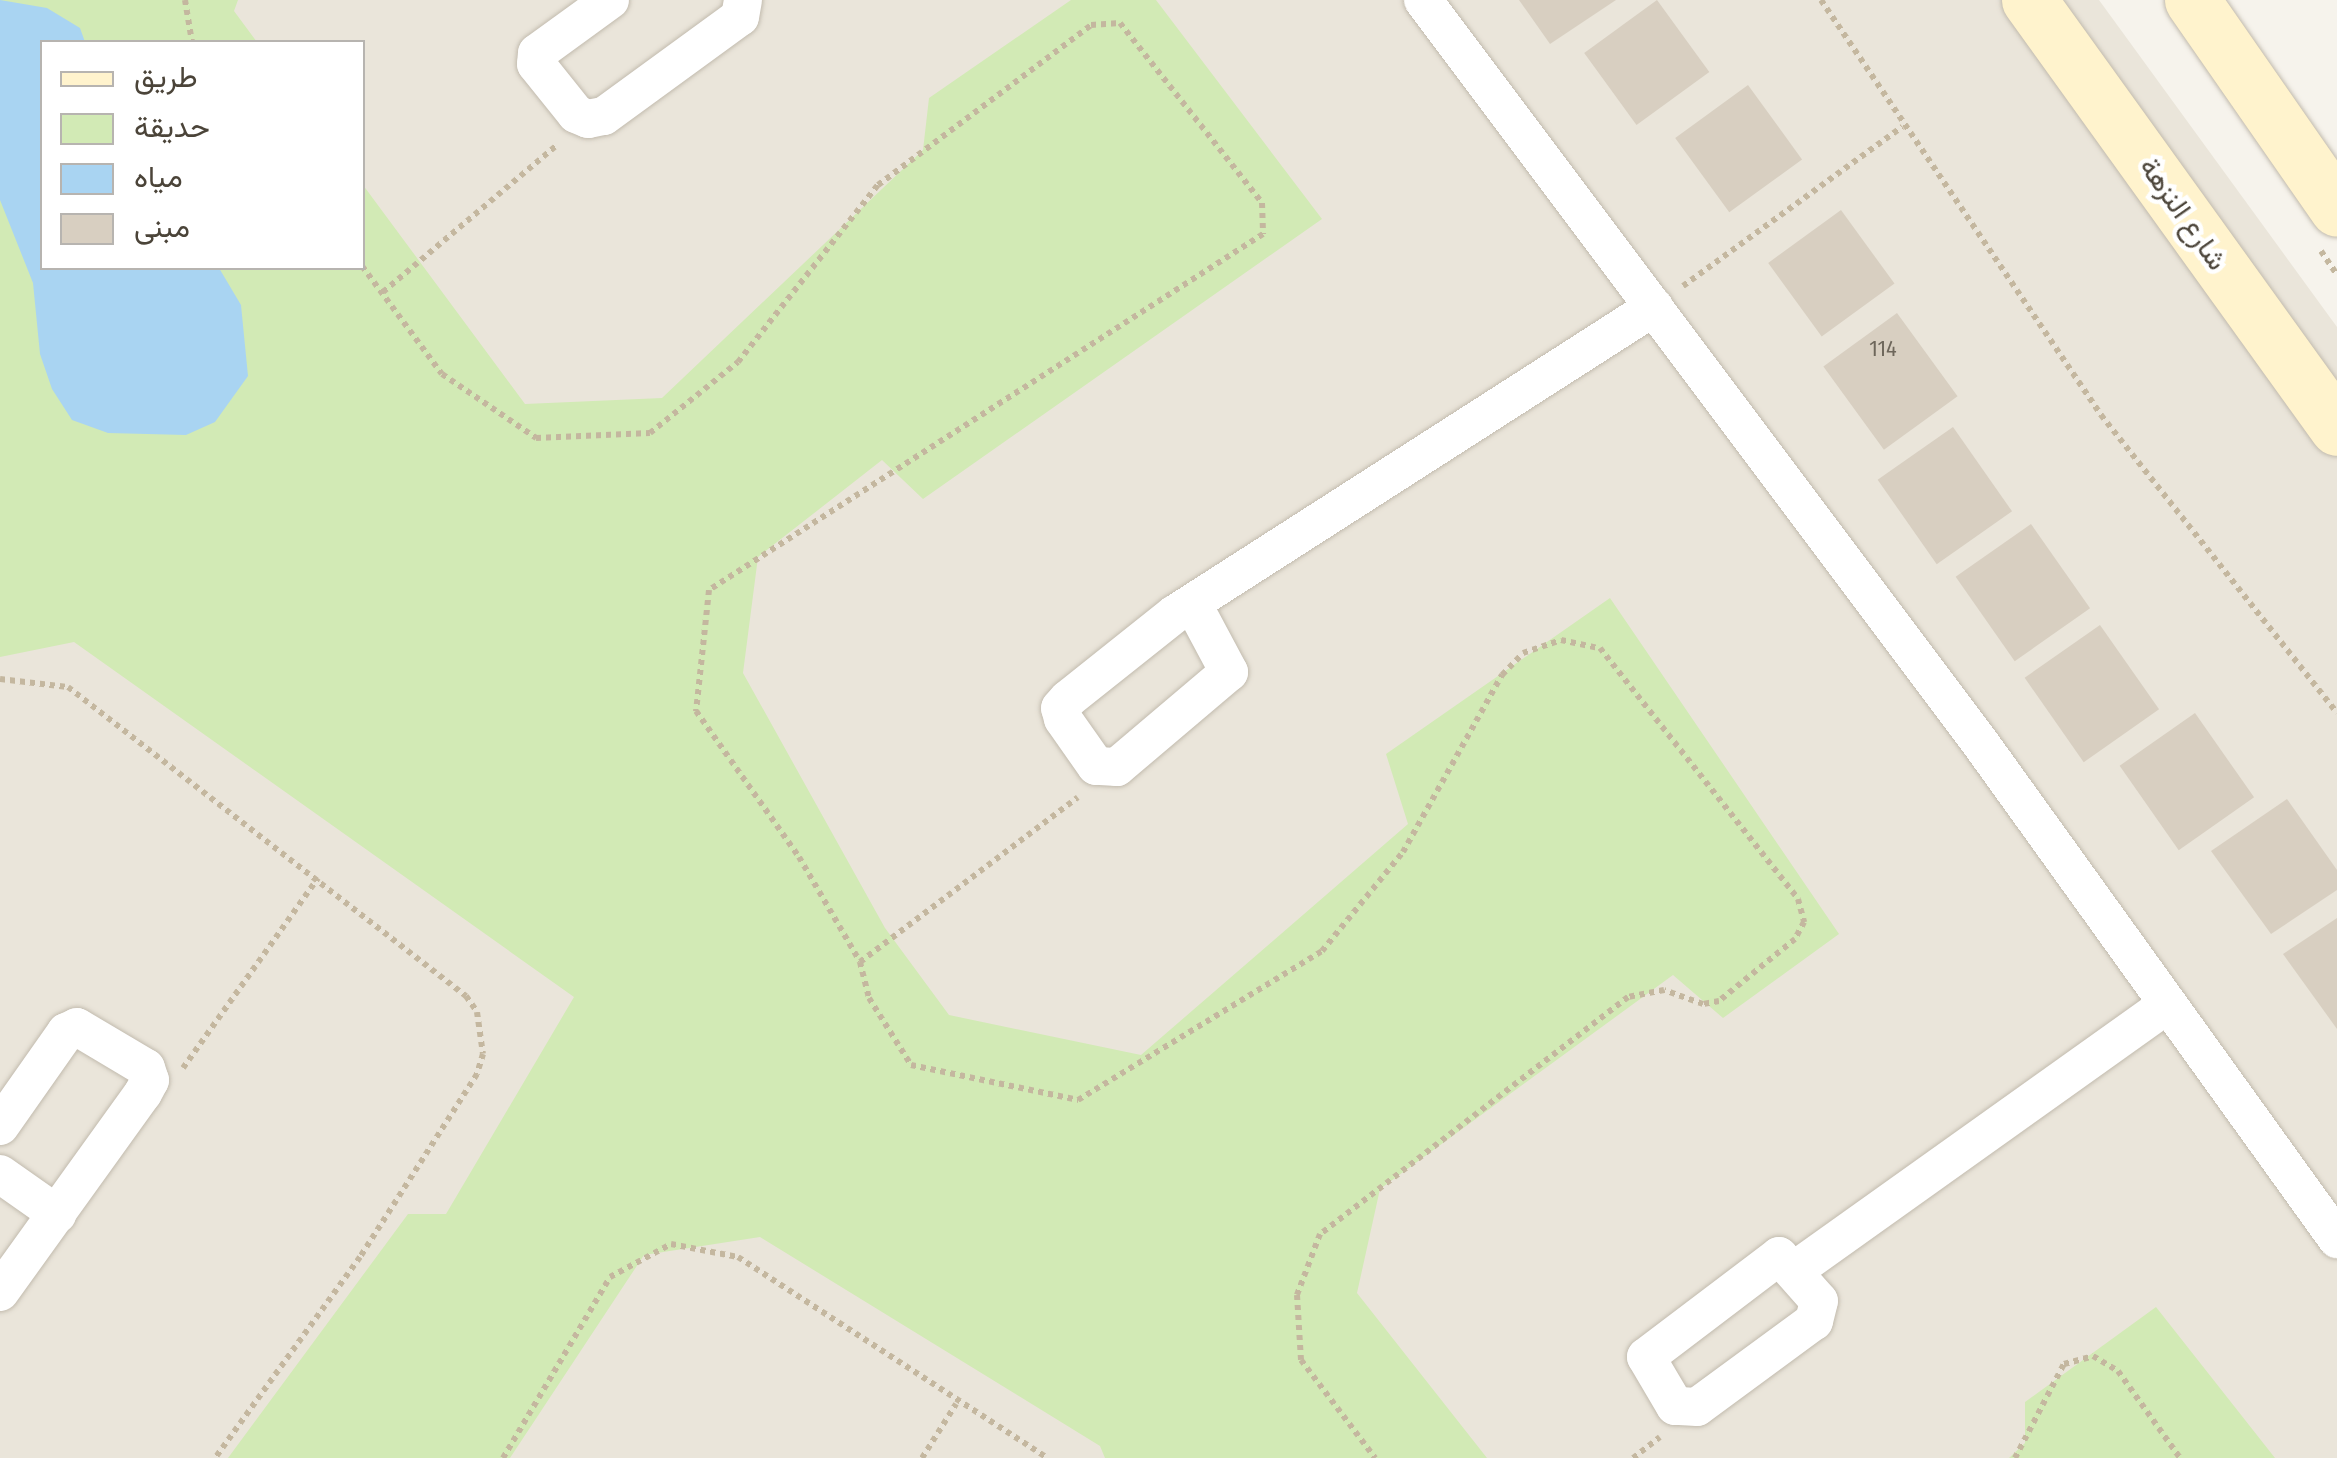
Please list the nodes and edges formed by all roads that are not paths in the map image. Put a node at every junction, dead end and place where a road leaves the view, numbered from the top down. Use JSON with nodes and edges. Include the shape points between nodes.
{"nodes":[{"id":1,"x":610,"y":0,"type":"edge"},
{"id":2,"x":743,"y":0,"type":"edge"},
{"id":3,"x":1423,"y":0,"type":"edge"},
{"id":4,"x":2029,"y":0,"type":"edge"},
{"id":5,"x":2192,"y":0,"type":"edge"},
{"id":6,"x":2337,"y":209,"type":"edge"},
{"id":7,"x":1654,"y":307,"type":"junction"},
{"id":8,"x":2337,"y":428,"type":"edge"},
{"id":9,"x":1188,"y":610,"type":"junction"},
{"id":10,"x":2164,"y":1007,"type":"junction"},
{"id":11,"x":0,"y":1126,"type":"edge"},
{"id":12,"x":0,"y":1174,"type":"edge"},
{"id":13,"x":56,"y":1214,"type":"junction"},
{"id":14,"x":2337,"y":1239,"type":"edge"},
{"id":15,"x":1795,"y":1270,"type":"junction"},
{"id":16,"x":0,"y":1292,"type":"edge"}],
"edges":[{"from":1,"to":2,"type":"street","via":[[537,53],[536,64],[576,114],[588,119],[604,116],[740,16]]},
{"from":3,"to":7,"type":"street"},
{"from":4,"to":8,"type":"main road","name":"شارع النزهة"},
{"from":5,"to":6,"type":"main road"},
{"from":7,"to":9,"type":"street"},
{"from":7,"to":10,"type":"street","via":[[1981,744]]},
{"from":9,"to":9,"type":"street","via":[[1060,708],[1096,766],[1117,767],[1228,672],[1198,614]]},
{"from":10,"to":14,"type":"street"},
{"from":10,"to":15,"type":"street"},
{"from":11,"to":13,"type":"street","via":[[66,1032],[77,1027],[146,1068],[143,1093]]},
{"from":12,"to":13,"type":"street"},
{"from":13,"to":16,"type":"street"},
{"from":15,"to":15,"type":"street","via":[[1779,1256],[1770,1260],[1652,1349],[1647,1366],[1675,1406],[1697,1408],[1814,1321],[1819,1301]]}]}
